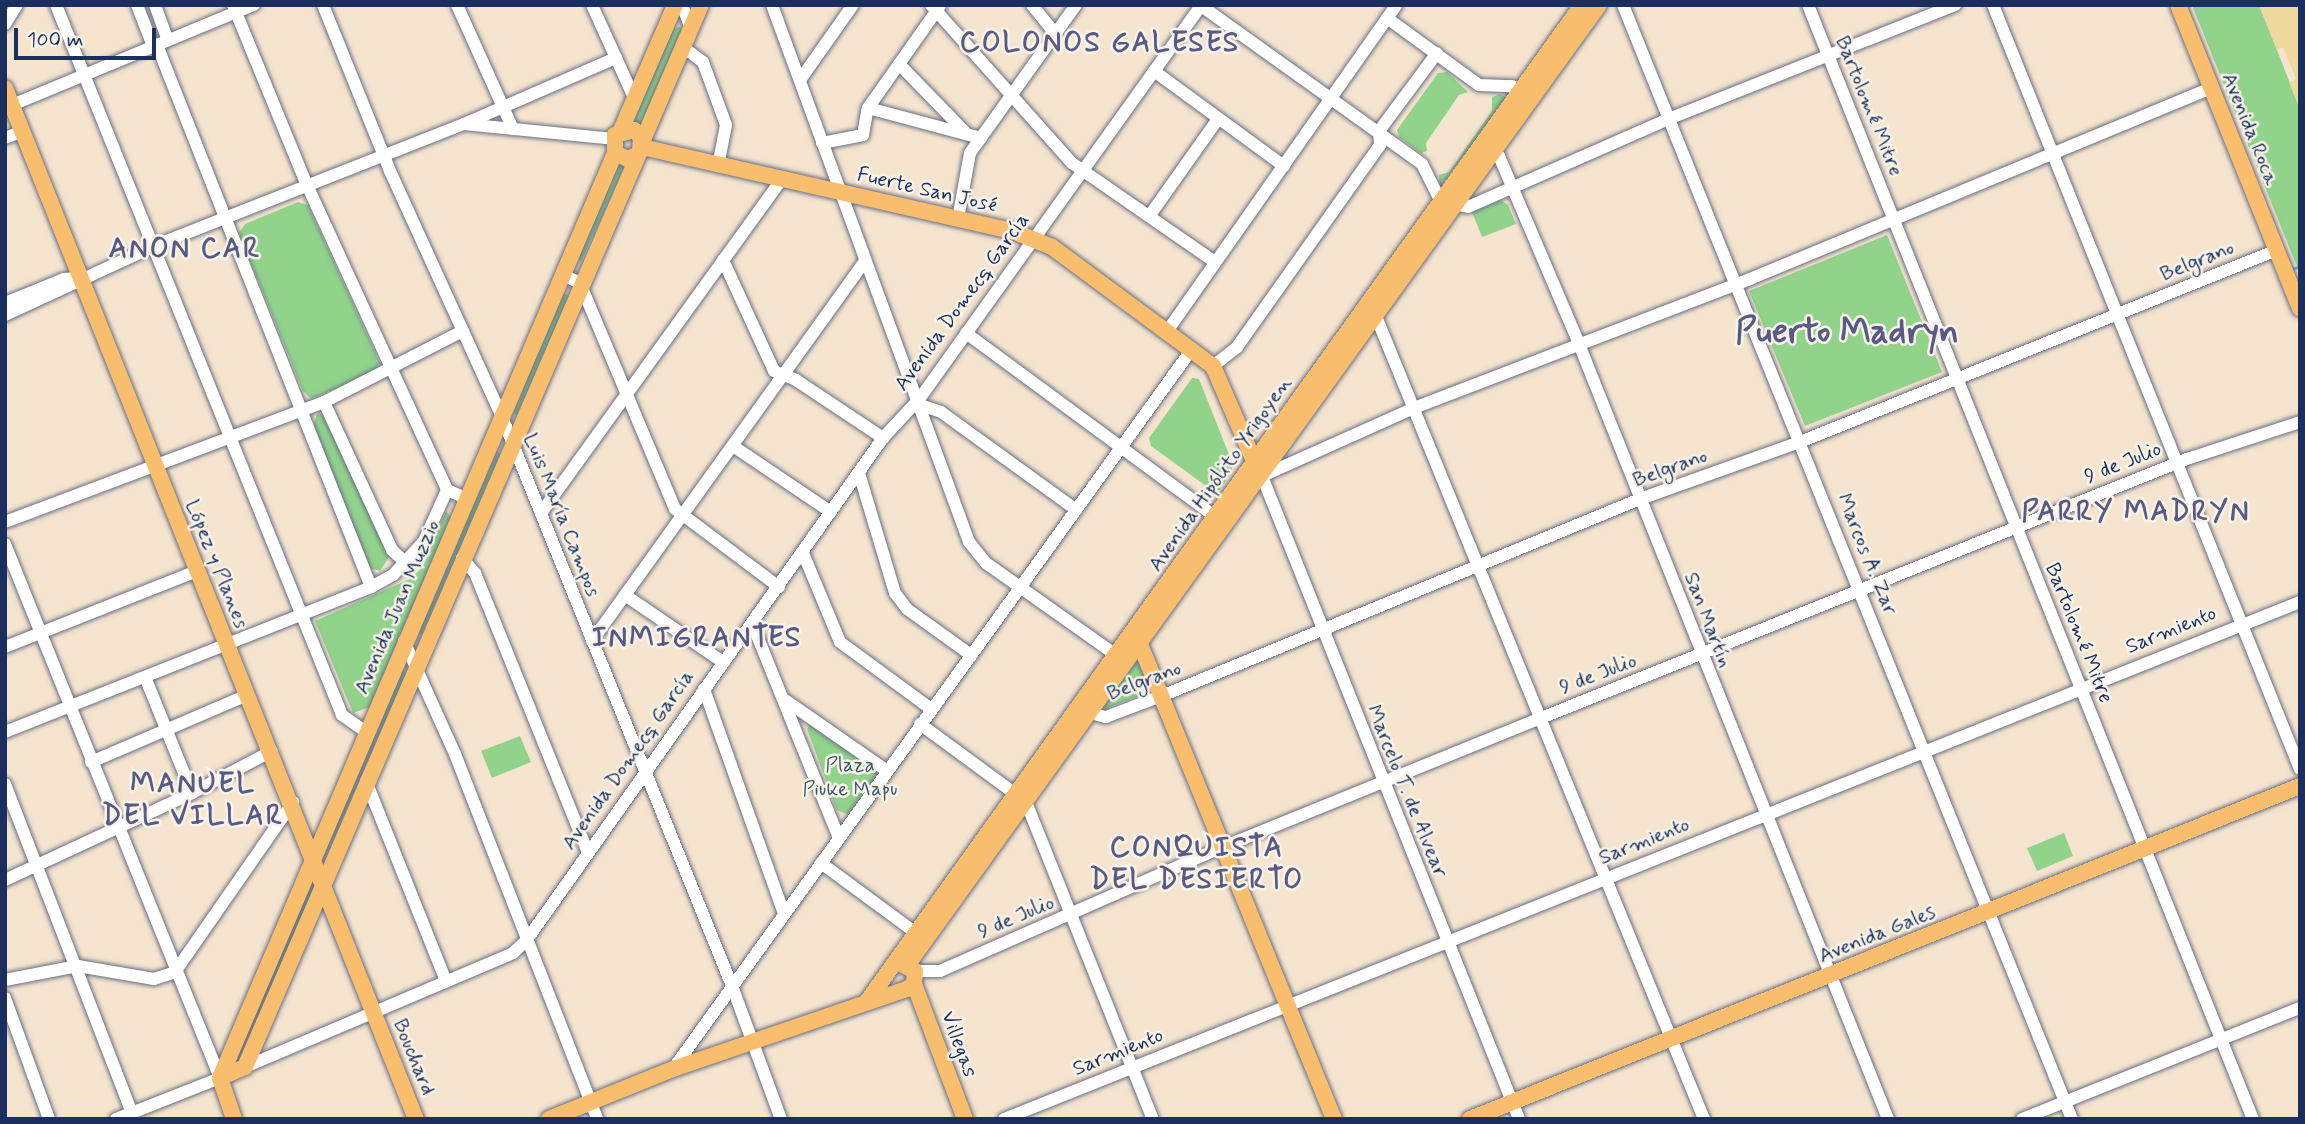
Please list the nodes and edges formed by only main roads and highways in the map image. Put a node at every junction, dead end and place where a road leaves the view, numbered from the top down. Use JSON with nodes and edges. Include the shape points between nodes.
{"nodes":[{"id":1,"x":675,"y":5,"type":"edge"},
{"id":2,"x":701,"y":5,"type":"edge"},
{"id":3,"x":1582,"y":5,"type":"edge"},
{"id":4,"x":1599,"y":5,"type":"edge"},
{"id":5,"x":2178,"y":5,"type":"edge"},
{"id":6,"x":5,"y":88,"type":"edge"},
{"id":7,"x":1527,"y":92,"type":"junction"},
{"id":8,"x":9,"y":106,"type":"edge"},
{"id":9,"x":10,"y":134,"type":"edge"},
{"id":10,"x":616,"y":141,"type":"junction"},
{"id":11,"x":640,"y":148,"type":"junction"},
{"id":12,"x":2300,"y":307,"type":"edge"},
{"id":13,"x":1258,"y":469,"type":"junction"},
{"id":14,"x":1137,"y":637,"type":"junction"},
{"id":15,"x":1083,"y":711,"type":"junction"},
{"id":16,"x":2300,"y":786,"type":"edge"},
{"id":17,"x":1021,"y":798,"type":"junction"},
{"id":18,"x":328,"y":817,"type":"junction"},
{"id":19,"x":299,"y":818,"type":"junction"},
{"id":20,"x":311,"y":856,"type":"junction"},
{"id":21,"x":322,"y":885,"type":"junction"},
{"id":22,"x":904,"y":974,"type":"junction"},
{"id":23,"x":372,"y":1011,"type":"joint"},
{"id":24,"x":245,"y":1067,"type":"joint"},
{"id":25,"x":220,"y":1078,"type":"junction"},
{"id":26,"x":234,"y":1119,"type":"edge"},
{"id":27,"x":416,"y":1119,"type":"edge"},
{"id":28,"x":549,"y":1119,"type":"edge"},
{"id":29,"x":964,"y":1119,"type":"edge"},
{"id":30,"x":1334,"y":1119,"type":"edge"},
{"id":31,"x":1470,"y":1119,"type":"edge"}],
"edges":[{"from":1,"to":10,"type":"main road","name":"Avenida Juan Muzzio"},
{"from":2,"to":11,"type":"main road","name":"Avenida Juan Muzzio"},
{"from":3,"to":7,"type":"main road","name":"Avenida Hipólito Yrigoyen"},
{"from":4,"to":7,"type":"main road","name":"Avenida Hipólito Yrigoyen"},
{"from":5,"to":12,"type":"main road","name":"Avenida Roca"},
{"from":6,"to":8,"type":"main road","name":"López y Planes"},
{"from":7,"to":13,"type":"main road","name":"Avenida Hipólito Yrigoyen"},
{"from":8,"to":9,"type":"main road","name":"López y Planes"},
{"from":9,"to":19,"type":"main road","name":"López y Planes","via":[[79,278]]},
{"from":10,"to":11,"type":"main road","via":[[628,159]]},
{"from":10,"to":11,"type":"main road","via":[[634,130]]},
{"from":10,"to":18,"type":"main road","name":"Avenida Juan Muzzio","via":[[563,275]]},
{"from":11,"to":13,"type":"main road","name":"Fuerte San José","via":[[1034,238],[1213,366]]},
{"from":11,"to":21,"type":"main road","name":"Avenida Juan Muzzio"},
{"from":13,"to":14,"type":"main road","name":"Avenida Hipólito Yrigoyen"},
{"from":14,"to":15,"type":"main road","name":"Avenida Hipólito Yrigoyen"},
{"from":14,"to":15,"type":"main road","name":"Avenida Hipólito Yrigoyen","via":[[1116,655]]},
{"from":14,"to":30,"type":"main road"},
{"from":15,"to":17,"type":"main road","name":"Avenida Hipólito Yrigoyen"},
{"from":16,"to":31,"type":"main road","name":"Avenida Gales"},
{"from":17,"to":22,"type":"main road","name":"Avenida Hipólito Yrigoyen"},
{"from":17,"to":22,"type":"main road","name":"Avenida Hipólito Yrigoyen","via":[[916,933]]},
{"from":18,"to":19,"type":"main road","via":[[310,824]]},
{"from":18,"to":20,"type":"main road","name":"Avenida Juan Muzzio"},
{"from":19,"to":20,"type":"main road","name":"López y Planes"},
{"from":20,"to":21,"type":"main road","name":"López y Planes"},
{"from":20,"to":25,"type":"main road","name":"Avenida Juan Muzzio"},
{"from":21,"to":23,"type":"main road","name":"López y Planes"},
{"from":21,"to":24,"type":"main road","name":"Avenida Juan Muzzio"},
{"from":22,"to":28,"type":"main road","via":[[868,1000],[673,1069]]},
{"from":22,"to":29,"type":"main road","name":"Villegas"},
{"from":23,"to":27,"type":"main road","name":"Bouchard"},
{"from":24,"to":25,"type":"main road","name":"Avenida Domecq García"},
{"from":25,"to":26,"type":"main road"}]}
